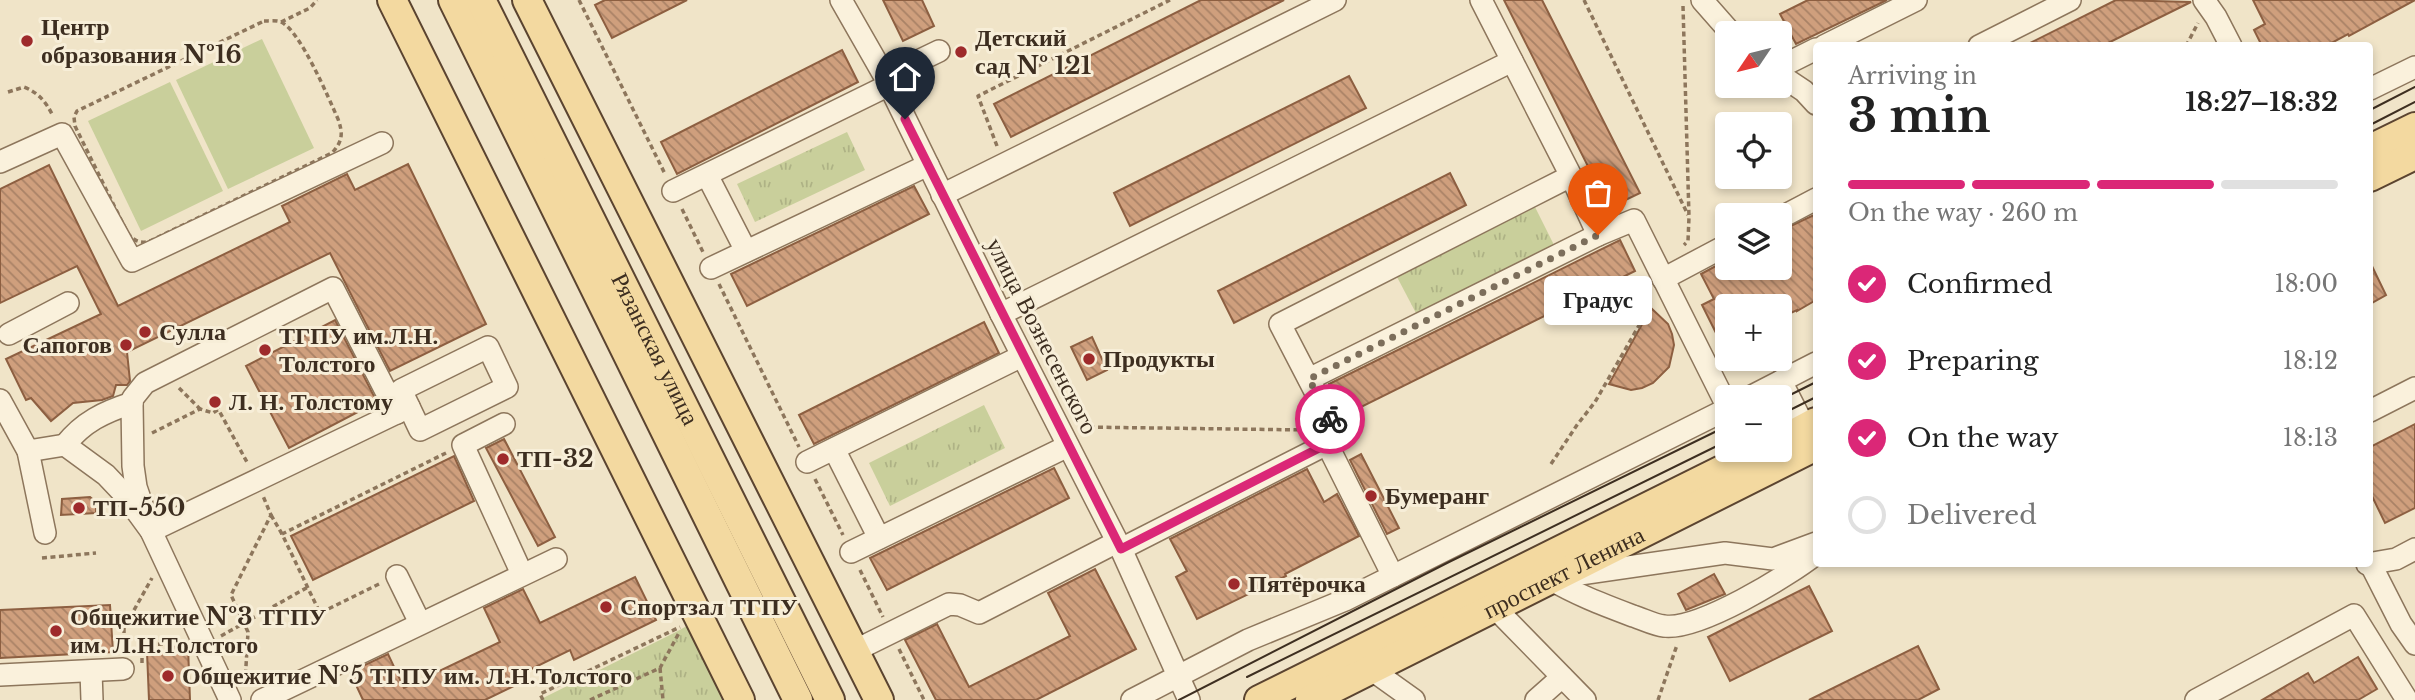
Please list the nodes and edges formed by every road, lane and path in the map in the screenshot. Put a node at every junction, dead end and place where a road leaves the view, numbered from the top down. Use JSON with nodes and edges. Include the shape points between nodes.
{"nodes":[{"id":1,"x":317,"y":0,"type":"edge"},
{"id":2,"x":392,"y":0,"type":"edge"},
{"id":3,"x":453,"y":0,"type":"edge"},
{"id":4,"x":481,"y":0,"type":"edge"},
{"id":5,"x":527,"y":0,"type":"edge"},
{"id":6,"x":579,"y":0,"type":"edge"},
{"id":7,"x":841,"y":0,"type":"edge"},
{"id":8,"x":1170,"y":0,"type":"edge"},
{"id":9,"x":1335,"y":0,"type":"edge"},
{"id":10,"x":1481,"y":0,"type":"edge"},
{"id":11,"x":1584,"y":0,"type":"edge"},
{"id":12,"x":1683,"y":0,"type":"edge"},
{"id":13,"x":1702,"y":0,"type":"edge"},
{"id":14,"x":1916,"y":0,"type":"edge"},
{"id":15,"x":2070,"y":0,"type":"edge"},
{"id":16,"x":2204,"y":0,"type":"edge"},
{"id":17,"x":1720,"y":21,"type":"edge"},
{"id":18,"x":281,"y":22,"type":"junction"},
{"id":19,"x":1832,"y":42,"type":"edge"},
{"id":20,"x":1987,"y":42,"type":"edge"},
{"id":21,"x":2229,"y":42,"type":"edge"},
{"id":22,"x":1813,"y":50,"type":"edge"},
{"id":23,"x":939,"y":51,"type":"dead end"},
{"id":24,"x":1512,"y":61,"type":"junction"},
{"id":25,"x":1792,"y":61,"type":"edge"},
{"id":26,"x":2415,"y":67,"type":"edge"},
{"id":27,"x":887,"y":81,"type":"junction"},
{"id":28,"x":1792,"y":83,"type":"edge"},
{"id":29,"x":2373,"y":88,"type":"edge"},
{"id":30,"x":8,"y":92,"type":"dead end"},
{"id":31,"x":1813,"y":101,"type":"edge"},
{"id":32,"x":2415,"y":127,"type":"edge"},
{"id":33,"x":62,"y":134,"type":"junction"},
{"id":34,"x":382,"y":143,"type":"dead end"},
{"id":35,"x":2373,"y":148,"type":"edge"},
{"id":36,"x":2415,"y":155,"type":"edge"},
{"id":37,"x":0,"y":162,"type":"edge"},
{"id":38,"x":1004,"y":164,"type":"junction"},
{"id":39,"x":928,"y":165,"type":"junction"},
{"id":40,"x":707,"y":175,"type":"junction"},
{"id":41,"x":1571,"y":176,"type":"junction"},
{"id":42,"x":2373,"y":176,"type":"edge"},
{"id":43,"x":673,"y":191,"type":"junction"},
{"id":44,"x":942,"y":195,"type":"junction"},
{"id":45,"x":1813,"y":201,"type":"edge"},
{"id":46,"x":1792,"y":212,"type":"edge"},
{"id":47,"x":1689,"y":217,"type":"junction"},
{"id":48,"x":1598,"y":235,"type":"junction"},
{"id":49,"x":1715,"y":250,"type":"edge"},
{"id":50,"x":746,"y":251,"type":"junction"},
{"id":51,"x":711,"y":268,"type":"junction"},
{"id":52,"x":1661,"y":274,"type":"junction"},
{"id":53,"x":68,"y":303,"type":"dead end"},
{"id":54,"x":1001,"y":314,"type":"junction"},
{"id":55,"x":9,"y":334,"type":"dead end"},
{"id":56,"x":1022,"y":356,"type":"junction"},
{"id":57,"x":1813,"y":365,"type":"edge"},
{"id":58,"x":164,"y":374,"type":"junction"},
{"id":59,"x":1309,"y":379,"type":"junction"},
{"id":60,"x":1781,"y":381,"type":"junction"},
{"id":61,"x":1716,"y":385,"type":"edge"},
{"id":62,"x":1773,"y":385,"type":"edge"},
{"id":63,"x":2415,"y":388,"type":"edge"},
{"id":64,"x":0,"y":400,"type":"edge"},
{"id":65,"x":132,"y":404,"type":"junction"},
{"id":66,"x":200,"y":409,"type":"junction"},
{"id":67,"x":2373,"y":409,"type":"edge"},
{"id":68,"x":403,"y":410,"type":"junction"},
{"id":69,"x":1715,"y":413,"type":"edge"},
{"id":70,"x":504,"y":424,"type":"dead end"},
{"id":71,"x":1063,"y":436,"type":"junction"},
{"id":72,"x":1808,"y":439,"type":"edge"},
{"id":73,"x":131,"y":443,"type":"junction"},
{"id":74,"x":1327,"y":444,"type":"junction"},
{"id":75,"x":65,"y":445,"type":"junction"},
{"id":76,"x":463,"y":445,"type":"junction"},
{"id":77,"x":834,"y":449,"type":"junction"},
{"id":78,"x":28,"y":451,"type":"junction"},
{"id":79,"x":1740,"y":462,"type":"edge"},
{"id":80,"x":807,"y":463,"type":"junction"},
{"id":81,"x":1551,"y":464,"type":"dead end"},
{"id":82,"x":256,"y":481,"type":"junction"},
{"id":83,"x":271,"y":515,"type":"junction"},
{"id":84,"x":151,"y":531,"type":"junction"},
{"id":85,"x":45,"y":533,"type":"dead end"},
{"id":86,"x":282,"y":534,"type":"junction"},
{"id":87,"x":879,"y":538,"type":"junction"},
{"id":88,"x":1813,"y":544,"type":"edge"},
{"id":89,"x":1119,"y":545,"type":"junction"},
{"id":90,"x":2415,"y":549,"type":"edge"},
{"id":91,"x":851,"y":552,"type":"junction"},
{"id":92,"x":96,"y":553,"type":"dead end"},
{"id":93,"x":1813,"y":556,"type":"edge"},
{"id":94,"x":42,"y":558,"type":"dead end"},
{"id":95,"x":556,"y":559,"type":"dead end"},
{"id":96,"x":2373,"y":563,"type":"edge"},
{"id":97,"x":2371,"y":567,"type":"edge"},
{"id":98,"x":522,"y":574,"type":"junction"},
{"id":99,"x":153,"y":576,"type":"dead end"},
{"id":100,"x":397,"y":576,"type":"joint"},
{"id":101,"x":1393,"y":576,"type":"junction"},
{"id":102,"x":1550,"y":579,"type":"junction"},
{"id":103,"x":308,"y":587,"type":"junction"},
{"id":104,"x":1487,"y":599,"type":"junction"},
{"id":105,"x":244,"y":623,"type":"junction"},
{"id":106,"x":419,"y":623,"type":"junction"},
{"id":107,"x":1683,"y":626,"type":"junction"},
{"id":108,"x":124,"y":628,"type":"dead end"},
{"id":109,"x":891,"y":632,"type":"junction"},
{"id":110,"x":204,"y":644,"type":"junction"},
{"id":111,"x":2415,"y":644,"type":"edge"},
{"id":112,"x":854,"y":651,"type":"junction"},
{"id":113,"x":660,"y":668,"type":"junction"},
{"id":114,"x":132,"y":669,"type":"joint"},
{"id":115,"x":1372,"y":670,"type":"junction"},
{"id":116,"x":92,"y":671,"type":"junction"},
{"id":117,"x":0,"y":675,"type":"edge"},
{"id":118,"x":1179,"y":676,"type":"junction"},
{"id":119,"x":1562,"y":677,"type":"junction"},
{"id":120,"x":237,"y":693,"type":"edge"},
{"id":121,"x":92,"y":700,"type":"edge"},
{"id":122,"x":262,"y":700,"type":"edge"},
{"id":123,"x":543,"y":700,"type":"edge"},
{"id":124,"x":590,"y":700,"type":"edge"},
{"id":125,"x":663,"y":700,"type":"edge"},
{"id":126,"x":740,"y":700,"type":"edge"},
{"id":127,"x":797,"y":700,"type":"edge"},
{"id":128,"x":830,"y":700,"type":"edge"},
{"id":129,"x":878,"y":700,"type":"edge"},
{"id":130,"x":925,"y":700,"type":"edge"},
{"id":131,"x":1132,"y":700,"type":"edge"},
{"id":132,"x":1189,"y":700,"type":"edge"},
{"id":133,"x":1259,"y":700,"type":"edge"},
{"id":134,"x":1310,"y":700,"type":"edge"},
{"id":135,"x":1414,"y":700,"type":"edge"},
{"id":136,"x":1536,"y":700,"type":"edge"},
{"id":137,"x":1585,"y":700,"type":"edge"},
{"id":138,"x":1658,"y":700,"type":"edge"},
{"id":139,"x":2196,"y":700,"type":"edge"},
{"id":140,"x":2407,"y":700,"type":"edge"}],
"edges":[{"from":1,"to":18,"type":"path"},
{"from":2,"to":126,"type":"main road"},
{"from":3,"to":127,"type":"main road","name":"Рязанская улица"},
{"from":4,"to":128,"type":"main road","name":"Рязанская улица"},
{"from":5,"to":112,"type":"main road"},
{"from":6,"to":43,"type":"path"},
{"from":7,"to":27,"type":"street","name":"улица Вознесенского"},
{"from":8,"to":38,"type":"path","via":[[978,96]]},
{"from":9,"to":38,"type":"street"},
{"from":10,"to":24,"type":"street"},
{"from":11,"to":47,"type":"path"},
{"from":12,"to":47,"type":"path"},
{"from":13,"to":17,"type":"street"},
{"from":14,"to":19,"type":"street"},
{"from":15,"to":20,"type":"street"},
{"from":16,"to":21,"type":"street"},
{"from":18,"to":18,"type":"path","via":[[292,31],[331,102],[342,132],[340,145],[332,153],[150,241],[135,241],[75,126],[77,111],[264,21]]},
{"from":22,"to":25,"type":"street"},
{"from":23,"to":27,"type":"street"},
{"from":24,"to":41,"type":"street"},
{"from":24,"to":54,"type":"street"},
{"from":26,"to":29,"type":"street"},
{"from":27,"to":39,"type":"street","name":"улица Вознесенского"},
{"from":27,"to":40,"type":"street"},
{"from":28,"to":31,"type":"street"},
{"from":30,"to":33,"type":"path","via":[[24,87],[39,94]]},
{"from":32,"to":35,"type":"main road"},
{"from":33,"to":34,"type":"street","via":[[132,261]]},
{"from":33,"to":37,"type":"street"},
{"from":36,"to":42,"type":"main road"},
{"from":38,"to":44,"type":"street"},
{"from":39,"to":44,"type":"street","name":"улица Вознесенского"},
{"from":39,"to":50,"type":"street"},
{"from":40,"to":43,"type":"street"},
{"from":40,"to":50,"type":"street"},
{"from":41,"to":48,"type":"street"},
{"from":41,"to":59,"type":"street","via":[[1280,324]]},
{"from":43,"to":51,"type":"path"},
{"from":44,"to":54,"type":"street","name":"улица Вознесенского"},
{"from":45,"to":46,"type":"street"},
{"from":47,"to":52,"type":"path","via":[[1688,241]]},
{"from":48,"to":52,"type":"street","via":[[1634,220]]},
{"from":48,"to":59,"type":"street"},
{"from":49,"to":52,"type":"street"},
{"from":50,"to":51,"type":"street"},
{"from":51,"to":80,"type":"path"},
{"from":52,"to":61,"type":"street"},
{"from":52,"to":81,"type":"path","via":[[1645,298],[1641,322],[1595,402]]},
{"from":53,"to":55,"type":"street"},
{"from":54,"to":56,"type":"street","name":"улица Вознесенского"},
{"from":56,"to":71,"type":"street","name":"улица Вознесенского"},
{"from":56,"to":77,"type":"street"},
{"from":57,"to":60,"type":"street"},
{"from":58,"to":65,"type":"street","via":[[139,388]]},
{"from":58,"to":66,"type":"path"},
{"from":58,"to":68,"type":"street","via":[[333,288]]},
{"from":59,"to":74,"type":"street","via":[[1335,430]]},
{"from":60,"to":62,"type":"street"},
{"from":60,"to":72,"type":"street"},
{"from":63,"to":67,"type":"street"},
{"from":64,"to":78,"type":"street"},
{"from":65,"to":73,"type":"street"},
{"from":65,"to":75,"type":"street","via":[[91,419]]},
{"from":66,"to":73,"type":"path"},
{"from":66,"to":82,"type":"path","via":[[213,413],[217,407]]},
{"from":68,"to":68,"type":"street","via":[[420,430],[508,387],[488,347],[401,390]]},
{"from":68,"to":82,"type":"street"},
{"from":69,"to":101,"type":"street"},
{"from":70,"to":76,"type":"street"},
{"from":71,"to":74,"type":"path","via":[[1314,430]]},
{"from":71,"to":87,"type":"street"},
{"from":71,"to":89,"type":"street","name":"улица Вознесенского"},
{"from":72,"to":102,"type":"main road","name":"проспект Ленина"},
{"from":73,"to":84,"type":"street","via":[[136,487]]},
{"from":74,"to":89,"type":"street"},
{"from":74,"to":101,"type":"street"},
{"from":75,"to":78,"type":"street"},
{"from":75,"to":84,"type":"street","via":[[106,475]]},
{"from":76,"to":86,"type":"path"},
{"from":76,"to":98,"type":"street"},
{"from":77,"to":80,"type":"street"},
{"from":77,"to":87,"type":"street"},
{"from":78,"to":85,"type":"street"},
{"from":79,"to":104,"type":"main road","name":"проспект Ленина"},
{"from":80,"to":91,"type":"path"},
{"from":82,"to":83,"type":"path"},
{"from":82,"to":84,"type":"street"},
{"from":83,"to":86,"type":"path"},
{"from":83,"to":105,"type":"path","via":[[231,595]]},
{"from":84,"to":110,"type":"street"},
{"from":86,"to":103,"type":"path"},
{"from":87,"to":91,"type":"street"},
{"from":88,"to":102,"type":"street","via":[[1773,559],[1725,554]]},
{"from":89,"to":109,"type":"street","via":[[979,613],[949,604]]},
{"from":89,"to":118,"type":"street","name":"улица Вознесенского"},
{"from":90,"to":96,"type":"street"},
{"from":91,"to":109,"type":"path"},
{"from":92,"to":94,"type":"path"},
{"from":93,"to":107,"type":"street","via":[[1709,617]]},
{"from":95,"to":98,"type":"street"},
{"from":97,"to":111,"type":"street"},
{"from":98,"to":106,"type":"street"},
{"from":99,"to":108,"type":"path"},
{"from":100,"to":103,"type":"path","via":[[320,613]]},
{"from":100,"to":106,"type":"street"},
{"from":101,"to":118,"type":"street"},
{"from":102,"to":104,"type":"main road","name":"проспект Ленина"},
{"from":102,"to":107,"type":"street","via":[[1581,597],[1662,626]]},
{"from":103,"to":105,"type":"path"},
{"from":104,"to":115,"type":"main road","name":"проспект Ленина"},
{"from":104,"to":119,"type":"street"},
{"from":104,"to":133,"type":"main road","name":"проспект Ленина"},
{"from":105,"to":110,"type":"path"},
{"from":105,"to":120,"type":"path","via":[[248,632]]},
{"from":106,"to":122,"type":"street"},
{"from":107,"to":138,"type":"path"},
{"from":109,"to":112,"type":"street"},
{"from":109,"to":130,"type":"path"},
{"from":110,"to":114,"type":"path","via":[[142,645]]},
{"from":110,"to":120,"type":"street"},
{"from":112,"to":129,"type":"main road"},
{"from":113,"to":123,"type":"path","via":[[681,626],[540,694]]},
{"from":113,"to":124,"type":"path"},
{"from":113,"to":125,"type":"path"},
{"from":114,"to":116,"type":"street"},
{"from":115,"to":134,"type":"main road","name":"проспект Ленина"},
{"from":115,"to":135,"type":"street"},
{"from":116,"to":117,"type":"street"},
{"from":116,"to":121,"type":"street"},
{"from":118,"to":131,"type":"street"},
{"from":118,"to":132,"type":"street","name":"улица Вознесенского"},
{"from":119,"to":136,"type":"street"},
{"from":119,"to":137,"type":"street"},
{"from":139,"to":140,"type":"street","via":[[2354,615]]}]}
